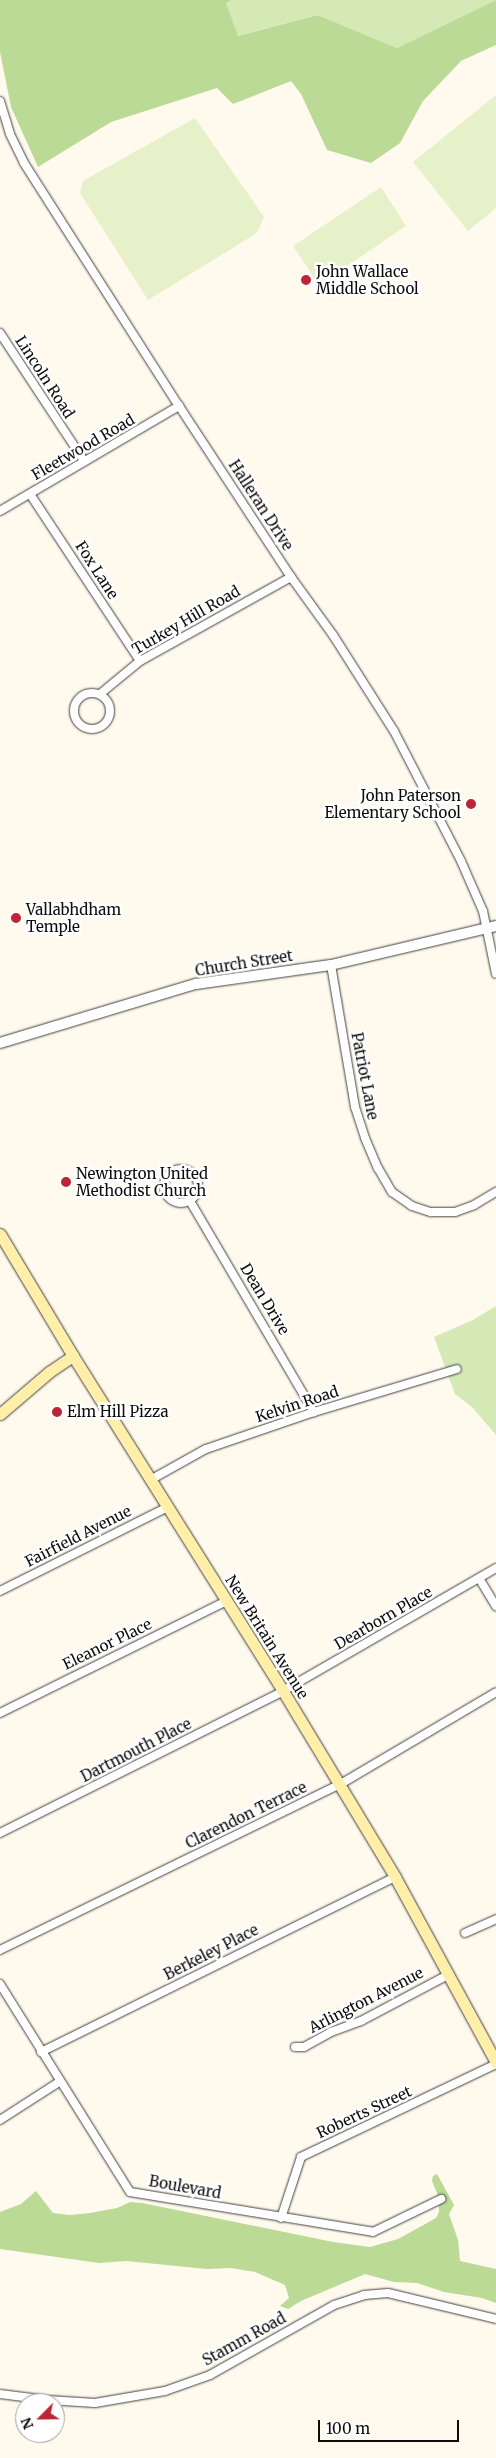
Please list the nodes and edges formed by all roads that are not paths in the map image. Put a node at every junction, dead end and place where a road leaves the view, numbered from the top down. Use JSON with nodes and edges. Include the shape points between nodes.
{"nodes":[{"id":1,"x":0,"y":101,"type":"edge"},
{"id":2,"x":0,"y":333,"type":"edge"},
{"id":3,"x":179,"y":406,"type":"junction"},
{"id":4,"x":84,"y":461,"type":"junction"},
{"id":5,"x":30,"y":494,"type":"junction"},
{"id":6,"x":0,"y":511,"type":"edge"},
{"id":7,"x":291,"y":577,"type":"junction"},
{"id":8,"x":140,"y":661,"type":"junction"},
{"id":9,"x":100,"y":694,"type":"junction"},
{"id":10,"x":491,"y":928,"type":"edge"},
{"id":11,"x":331,"y":965,"type":"junction"},
{"id":12,"x":496,"y":974,"type":"edge"},
{"id":13,"x":0,"y":1043,"type":"edge"},
{"id":14,"x":496,"y":1192,"type":"edge"},
{"id":15,"x":190,"y":1201,"type":"junction"},
{"id":16,"x":0,"y":1234,"type":"edge"},
{"id":17,"x":73,"y":1356,"type":"junction"},
{"id":18,"x":457,"y":1369,"type":"dead end"},
{"id":19,"x":314,"y":1412,"type":"junction"},
{"id":20,"x":0,"y":1414,"type":"edge"},
{"id":21,"x":152,"y":1479,"type":"junction"},
{"id":22,"x":168,"y":1507,"type":"junction"},
{"id":23,"x":496,"y":1568,"type":"edge"},
{"id":24,"x":479,"y":1578,"type":"junction"},
{"id":25,"x":0,"y":1591,"type":"edge"},
{"id":26,"x":226,"y":1601,"type":"junction"},
{"id":27,"x":496,"y":1606,"type":"edge"},
{"id":28,"x":283,"y":1691,"type":"junction"},
{"id":29,"x":496,"y":1692,"type":"edge"},
{"id":30,"x":0,"y":1713,"type":"edge"},
{"id":31,"x":339,"y":1785,"type":"junction"},
{"id":32,"x":0,"y":1833,"type":"edge"},
{"id":33,"x":394,"y":1877,"type":"junction"},
{"id":34,"x":496,"y":1919,"type":"edge"},
{"id":35,"x":465,"y":1933,"type":"dead end"},
{"id":36,"x":0,"y":1950,"type":"edge"},
{"id":37,"x":448,"y":1975,"type":"junction"},
{"id":38,"x":0,"y":1984,"type":"edge"},
{"id":39,"x":492,"y":2045,"type":"edge"},
{"id":40,"x":295,"y":2047,"type":"dead end"},
{"id":41,"x":41,"y":2052,"type":"junction"},
{"id":42,"x":496,"y":2063,"type":"edge"},
{"id":43,"x":59,"y":2082,"type":"junction"},
{"id":44,"x":0,"y":2120,"type":"edge"},
{"id":45,"x":441,"y":2199,"type":"dead end"},
{"id":46,"x":281,"y":2218,"type":"junction"},
{"id":47,"x":496,"y":2319,"type":"edge"},
{"id":48,"x":0,"y":2394,"type":"edge"}],
"edges":[{"from":1,"to":3,"type":"street","name":"Halleran Drive","via":[[10,134],[24,163]]},
{"from":2,"to":4,"type":"street","name":"Lincoln Road"},
{"from":3,"to":4,"type":"street","name":"Fleetwood Road"},
{"from":3,"to":7,"type":"street","name":"Halleran Drive"},
{"from":4,"to":5,"type":"street","name":"Fleetwood Road"},
{"from":5,"to":6,"type":"street","name":"Fleetwood Road"},
{"from":5,"to":8,"type":"street","name":"Fox Lane"},
{"from":7,"to":8,"type":"street","name":"Turkey Hill Road"},
{"from":7,"to":10,"type":"street","name":"Halleran Drive","via":[[394,731],[461,861]]},
{"from":8,"to":9,"type":"street","name":"Turkey Hill Road"},
{"from":9,"to":9,"type":"street","name":"Turkey Hill Road","via":[[82,694],[74,703],[74,715],[80,725],[98,728],[107,720],[110,709]]},
{"from":10,"to":11,"type":"street","name":"Church Street"},
{"from":10,"to":12,"type":"street"},
{"from":11,"to":13,"type":"street","name":"Church Street","via":[[196,984]]},
{"from":11,"to":14,"type":"street","name":"Patriot Lane","via":[[355,1107],[364,1138],[392,1192],[412,1206],[431,1212],[455,1212]]},
{"from":15,"to":15,"type":"street","via":[[198,1189],[196,1178],[188,1170],[172,1172],[164,1186],[168,1197],[177,1203]]},
{"from":15,"to":19,"type":"street","name":"Dean Drive"},
{"from":16,"to":17,"type":"main road","name":"New Britain Avenue"},
{"from":17,"to":20,"type":"main road"},
{"from":17,"to":21,"type":"main road","name":"New Britain Avenue"},
{"from":18,"to":19,"type":"street","name":"Kelvin Road"},
{"from":19,"to":21,"type":"street","name":"Kelvin Road","via":[[206,1450]]},
{"from":21,"to":22,"type":"main road","name":"New Britain Avenue"},
{"from":22,"to":25,"type":"street","name":"Fairfield Avenue"},
{"from":22,"to":26,"type":"main road","name":"New Britain Avenue"},
{"from":23,"to":24,"type":"street","name":"Dearborn Place"},
{"from":24,"to":27,"type":"street"},
{"from":24,"to":28,"type":"street","name":"Dearborn Place"},
{"from":26,"to":28,"type":"main road","name":"New Britain Avenue"},
{"from":26,"to":30,"type":"street","name":"Eleanor Place"},
{"from":28,"to":31,"type":"main road","name":"New Britain Avenue"},
{"from":28,"to":32,"type":"street","name":"Dartmouth Place"},
{"from":29,"to":31,"type":"street","name":"Clarendon Terrace"},
{"from":31,"to":33,"type":"main road","name":"New Britain Avenue"},
{"from":31,"to":36,"type":"street","name":"Clarendon Terrace"},
{"from":33,"to":37,"type":"main road","name":"New Britain Avenue"},
{"from":33,"to":41,"type":"street","name":"Berkeley Place"},
{"from":34,"to":35,"type":"street"},
{"from":37,"to":39,"type":"main road","name":"New Britain Avenue"},
{"from":37,"to":40,"type":"street","name":"Arlington Avenue","via":[[361,2020],[305,2046]]},
{"from":38,"to":41,"type":"street","name":"Boulevard"},
{"from":39,"to":42,"type":"main road","name":"New Britain Avenue"},
{"from":41,"to":43,"type":"street","name":"Boulevard"},
{"from":42,"to":46,"type":"street","name":"Roberts Street","via":[[301,2157]]},
{"from":43,"to":44,"type":"street"},
{"from":43,"to":46,"type":"street","name":"Boulevard","via":[[130,2192]]},
{"from":45,"to":46,"type":"street","name":"Boulevard","via":[[373,2232]]},
{"from":47,"to":48,"type":"street","name":"Stamm Road","via":[[388,2293],[364,2295],[334,2304],[210,2375],[164,2391],[95,2403]]}]}
